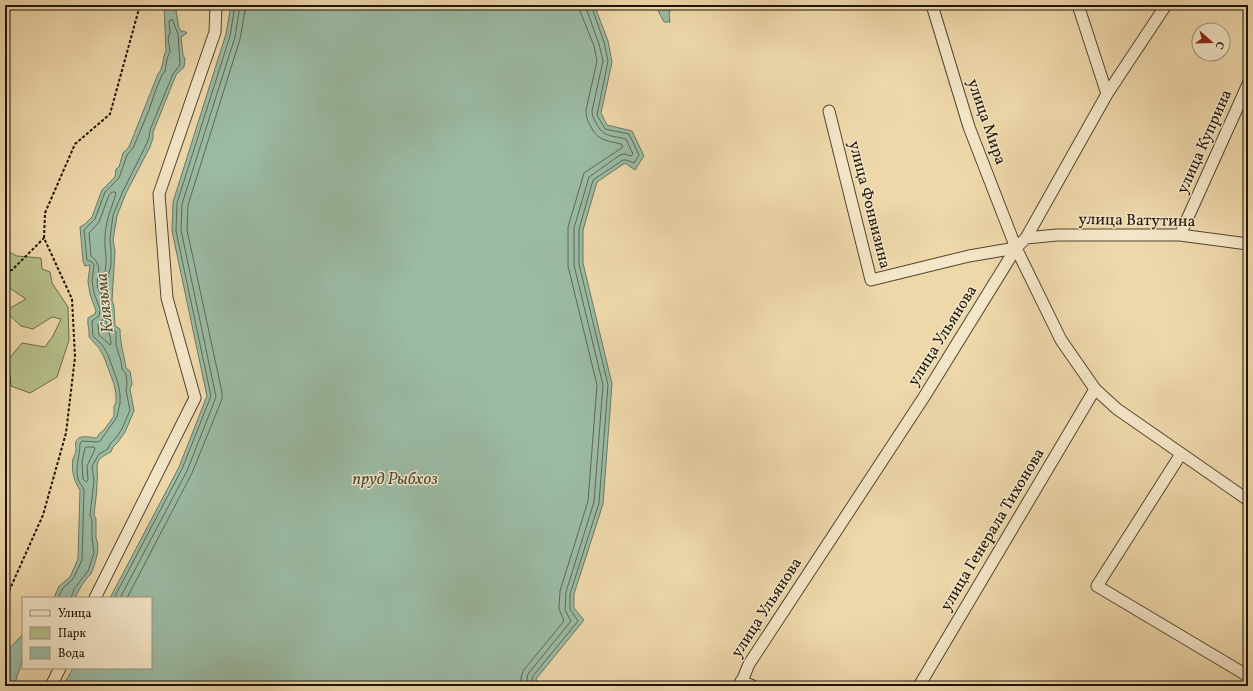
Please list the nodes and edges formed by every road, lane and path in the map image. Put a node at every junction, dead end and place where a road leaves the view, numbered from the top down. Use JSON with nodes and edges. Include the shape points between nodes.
{"nodes":[{"id":1,"x":140,"y":5,"type":"edge"},
{"id":2,"x":216,"y":5,"type":"edge"},
{"id":3,"x":932,"y":5,"type":"edge"},
{"id":4,"x":1078,"y":5,"type":"edge"},
{"id":5,"x":1166,"y":5,"type":"edge"},
{"id":6,"x":1248,"y":84,"type":"edge"},
{"id":7,"x":1107,"y":94,"type":"junction"},
{"id":8,"x":829,"y":111,"type":"dead end"},
{"id":9,"x":1180,"y":235,"type":"junction"},
{"id":10,"x":44,"y":238,"type":"junction"},
{"id":11,"x":1026,"y":238,"type":"junction"},
{"id":12,"x":1248,"y":244,"type":"edge"},
{"id":13,"x":1016,"y":248,"type":"junction"},
{"id":14,"x":5,"y":271,"type":"edge"},
{"id":15,"x":1095,"y":389,"type":"junction"},
{"id":16,"x":1181,"y":454,"type":"junction"},
{"id":17,"x":1248,"y":500,"type":"edge"},
{"id":18,"x":96,"y":597,"type":"edge"},
{"id":19,"x":5,"y":600,"type":"edge"},
{"id":20,"x":60,"y":669,"type":"edge"},
{"id":21,"x":1248,"y":676,"type":"edge"},
{"id":22,"x":740,"y":683,"type":"edge"},
{"id":23,"x":51,"y":686,"type":"edge"},
{"id":24,"x":753,"y":686,"type":"edge"},
{"id":25,"x":918,"y":686,"type":"edge"}],
"edges":[{"from":1,"to":10,"type":"path","via":[[110,114],[75,144],[45,214]]},
{"from":2,"to":18,"type":"street","via":[[215,32],[159,194],[166,298],[195,398]]},
{"from":3,"to":13,"type":"street","name":"улица Мира","via":[[969,127]]},
{"from":4,"to":7,"type":"street"},
{"from":5,"to":7,"type":"street","name":"улица Ульянова"},
{"from":6,"to":9,"type":"street","name":"улица Куприна"},
{"from":7,"to":11,"type":"street","name":"улица Ульянова"},
{"from":8,"to":13,"type":"street","name":"улица Фонвизина","via":[[870,280],[969,256]]},
{"from":9,"to":11,"type":"street","name":"улица Ватутина","via":[[1058,235]]},
{"from":9,"to":12,"type":"street","name":"улица Ватутина"},
{"from":10,"to":14,"type":"path","via":[[12,270]]},
{"from":10,"to":19,"type":"path","via":[[72,299],[75,357],[66,433],[43,515]]},
{"from":11,"to":13,"type":"street","name":"улица Ульянова"},
{"from":13,"to":15,"type":"street","name":"улица Мира","via":[[1061,340]]},
{"from":13,"to":22,"type":"street","name":"улица Ульянова","via":[[924,397],[749,664]]},
{"from":15,"to":16,"type":"street","name":"улица Мира","via":[[1117,409]]},
{"from":15,"to":25,"type":"street","name":"улица Генерала Тихонова"},
{"from":16,"to":17,"type":"street","name":"улица Мира"},
{"from":16,"to":21,"type":"street","via":[[1097,586]]},
{"from":20,"to":23,"type":"street"},
{"from":22,"to":24,"type":"street"}]}
